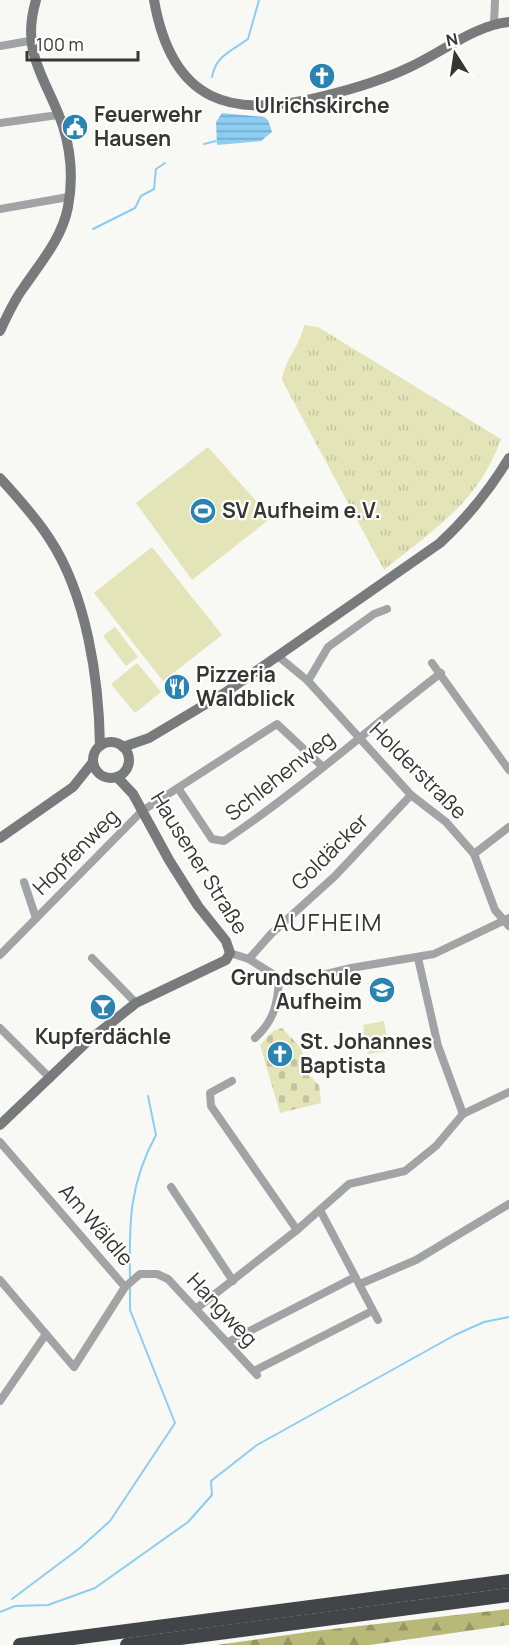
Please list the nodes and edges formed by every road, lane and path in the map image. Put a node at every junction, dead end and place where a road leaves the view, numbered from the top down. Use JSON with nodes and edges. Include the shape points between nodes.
{"nodes":[{"id":1,"x":36,"y":0,"type":"edge"},
{"id":2,"x":154,"y":0,"type":"edge"},
{"id":3,"x":495,"y":0,"type":"edge"},
{"id":4,"x":509,"y":22,"type":"edge"},
{"id":5,"x":494,"y":25,"type":"junction"},
{"id":6,"x":29,"y":41,"type":"junction"},
{"id":7,"x":0,"y":46,"type":"edge"},
{"id":8,"x":58,"y":115,"type":"junction"},
{"id":9,"x":0,"y":123,"type":"edge"},
{"id":10,"x":69,"y":197,"type":"junction"},
{"id":11,"x":0,"y":209,"type":"edge"},
{"id":12,"x":0,"y":331,"type":"edge"},
{"id":13,"x":509,"y":458,"type":"edge"},
{"id":14,"x":0,"y":478,"type":"edge"},
{"id":15,"x":387,"y":609,"type":"dead end"},
{"id":16,"x":279,"y":657,"type":"junction"},
{"id":17,"x":432,"y":663,"type":"dead end"},
{"id":18,"x":441,"y":674,"type":"junction"},
{"id":19,"x":308,"y":681,"type":"junction"},
{"id":20,"x":100,"y":718,"type":"junction"},
{"id":21,"x":358,"y":737,"type":"junction"},
{"id":22,"x":149,"y":738,"type":"junction"},
{"id":23,"x":112,"y":742,"type":"junction"},
{"id":24,"x":100,"y":746,"type":"junction"},
{"id":25,"x":123,"y":747,"type":"junction"},
{"id":26,"x":93,"y":762,"type":"junction"},
{"id":27,"x":323,"y":767,"type":"junction"},
{"id":28,"x":124,"y":768,"type":"junction"},
{"id":29,"x":509,"y":770,"type":"edge"},
{"id":30,"x":104,"y":776,"type":"junction"},
{"id":31,"x":73,"y":787,"type":"junction"},
{"id":32,"x":178,"y":788,"type":"junction"},
{"id":33,"x":411,"y":795,"type":"junction"},
{"id":34,"x":142,"y":811,"type":"junction"},
{"id":35,"x":509,"y":827,"type":"edge"},
{"id":36,"x":0,"y":838,"type":"edge"},
{"id":37,"x":474,"y":854,"type":"junction"},
{"id":38,"x":24,"y":882,"type":"dead end"},
{"id":39,"x":36,"y":918,"type":"junction"},
{"id":40,"x":507,"y":922,"type":"edge"},
{"id":41,"x":230,"y":953,"type":"junction"},
{"id":42,"x":0,"y":955,"type":"edge"},
{"id":43,"x":92,"y":958,"type":"dead end"},
{"id":44,"x":418,"y":958,"type":"junction"},
{"id":45,"x":249,"y":959,"type":"junction"},
{"id":46,"x":279,"y":978,"type":"junction"},
{"id":47,"x":136,"y":1003,"type":"junction"},
{"id":48,"x":0,"y":1028,"type":"edge"},
{"id":49,"x":255,"y":1038,"type":"dead end"},
{"id":50,"x":50,"y":1077,"type":"junction"},
{"id":51,"x":232,"y":1082,"type":"dead end"},
{"id":52,"x":509,"y":1092,"type":"edge"},
{"id":53,"x":463,"y":1114,"type":"junction"},
{"id":54,"x":0,"y":1125,"type":"edge"},
{"id":55,"x":0,"y":1142,"type":"edge"},
{"id":56,"x":171,"y":1187,"type":"dead end"},
{"id":57,"x":509,"y":1204,"type":"edge"},
{"id":58,"x":320,"y":1210,"type":"junction"},
{"id":59,"x":297,"y":1230,"type":"junction"},
{"id":60,"x":0,"y":1280,"type":"edge"},
{"id":61,"x":233,"y":1281,"type":"junction"},
{"id":62,"x":358,"y":1281,"type":"junction"},
{"id":63,"x":125,"y":1287,"type":"junction"},
{"id":64,"x":197,"y":1308,"type":"junction"},
{"id":65,"x":372,"y":1311,"type":"junction"},
{"id":66,"x":378,"y":1320,"type":"dead end"},
{"id":67,"x":46,"y":1334,"type":"junction"},
{"id":68,"x":228,"y":1342,"type":"junction"},
{"id":69,"x":0,"y":1401,"type":"edge"},
{"id":70,"x":509,"y":1581,"type":"edge"},
{"id":71,"x":509,"y":1594,"type":"edge"},
{"id":72,"x":20,"y":1645,"type":"edge"},
{"id":73,"x":127,"y":1645,"type":"edge"}],
"edges":[{"from":1,"to":6,"type":"street"},
{"from":2,"to":5,"type":"street","via":[[165,43],[183,72],[210,96],[253,107],[290,105],[376,81]]},
{"from":3,"to":5,"type":"street"},
{"from":4,"to":5,"type":"street"},
{"from":6,"to":7,"type":"street"},
{"from":6,"to":8,"type":"street"},
{"from":8,"to":9,"type":"street"},
{"from":8,"to":10,"type":"street","via":[[69,156]]},
{"from":10,"to":11,"type":"street"},
{"from":10,"to":12,"type":"street","via":[[50,251],[23,287]]},
{"from":13,"to":16,"type":"street","via":[[474,509],[440,543]]},
{"from":14,"to":20,"type":"street","via":[[34,516],[61,561],[87,633]]},
{"from":15,"to":19,"type":"street","via":[[328,648]]},
{"from":16,"to":19,"type":"street","name":"Holderstraße"},
{"from":16,"to":22,"type":"street"},
{"from":17,"to":18,"type":"street"},
{"from":18,"to":21,"type":"street","name":"Schlehenweg"},
{"from":18,"to":29,"type":"street"},
{"from":19,"to":21,"type":"street","name":"Holderstraße"},
{"from":20,"to":23,"type":"street"},
{"from":20,"to":24,"type":"street"},
{"from":21,"to":27,"type":"street","name":"Schlehenweg"},
{"from":21,"to":33,"type":"street","name":"Holderstraße"},
{"from":22,"to":25,"type":"street"},
{"from":22,"to":28,"type":"street"},
{"from":23,"to":24,"type":"street"},
{"from":23,"to":25,"type":"street"},
{"from":24,"to":26,"type":"street"},
{"from":25,"to":28,"type":"street"},
{"from":26,"to":30,"type":"street"},
{"from":26,"to":31,"type":"street"},
{"from":27,"to":32,"type":"street","name":"Hopfenweg","via":[[277,724]]},
{"from":27,"to":32,"type":"street","name":"Schlehenweg","via":[[276,806],[224,841],[212,839]]},
{"from":28,"to":30,"type":"street"},
{"from":28,"to":34,"type":"street","name":"Hausener Straße"},
{"from":30,"to":31,"type":"street"},
{"from":31,"to":36,"type":"street"},
{"from":32,"to":34,"type":"street","name":"Hopfenweg"},
{"from":33,"to":37,"type":"street","name":"Holderstraße","via":[[446,822]]},
{"from":33,"to":45,"type":"street","name":"Goldäcker"},
{"from":34,"to":39,"type":"street","name":"Hopfenweg"},
{"from":34,"to":41,"type":"street","name":"Hausener Straße"},
{"from":35,"to":37,"type":"street"},
{"from":37,"to":40,"type":"street","name":"Holderstraße","via":[[495,910]]},
{"from":38,"to":39,"type":"street","name":"Hopfenweg"},
{"from":39,"to":42,"type":"street","name":"Hopfenweg"},
{"from":40,"to":44,"type":"street"},
{"from":41,"to":45,"type":"street"},
{"from":41,"to":47,"type":"street","via":[[226,960]]},
{"from":43,"to":47,"type":"street"},
{"from":44,"to":46,"type":"street","via":[[302,980]]},
{"from":44,"to":53,"type":"street","via":[[438,1046]]},
{"from":45,"to":46,"type":"street"},
{"from":46,"to":49,"type":"street","via":[[275,1011]]},
{"from":47,"to":50,"type":"street"},
{"from":48,"to":50,"type":"street"},
{"from":50,"to":54,"type":"street"},
{"from":51,"to":59,"type":"street","via":[[210,1093],[211,1106]]},
{"from":52,"to":53,"type":"street"},
{"from":53,"to":58,"type":"street","via":[[436,1146],[405,1171],[349,1184]]},
{"from":55,"to":63,"type":"street","name":"Am Wäldle"},
{"from":56,"to":61,"type":"street"},
{"from":57,"to":62,"type":"street","via":[[416,1260]]},
{"from":58,"to":59,"type":"street"},
{"from":58,"to":62,"type":"street"},
{"from":59,"to":61,"type":"street"},
{"from":60,"to":67,"type":"street"},
{"from":61,"to":64,"type":"street"},
{"from":62,"to":65,"type":"street"},
{"from":62,"to":68,"type":"street"},
{"from":63,"to":64,"type":"street","name":"Hangweg","via":[[141,1274],[157,1274],[178,1287]]},
{"from":63,"to":67,"type":"street","name":"Am Wäldle","via":[[74,1367]]},
{"from":64,"to":68,"type":"street","name":"Hangweg"},
{"from":65,"to":66,"type":"street"},
{"from":65,"to":68,"type":"street","name":"Hangweg","via":[[256,1373]]},
{"from":67,"to":69,"type":"street"},
{"from":70,"to":72,"type":"highway"},
{"from":71,"to":73,"type":"highway"}]}
